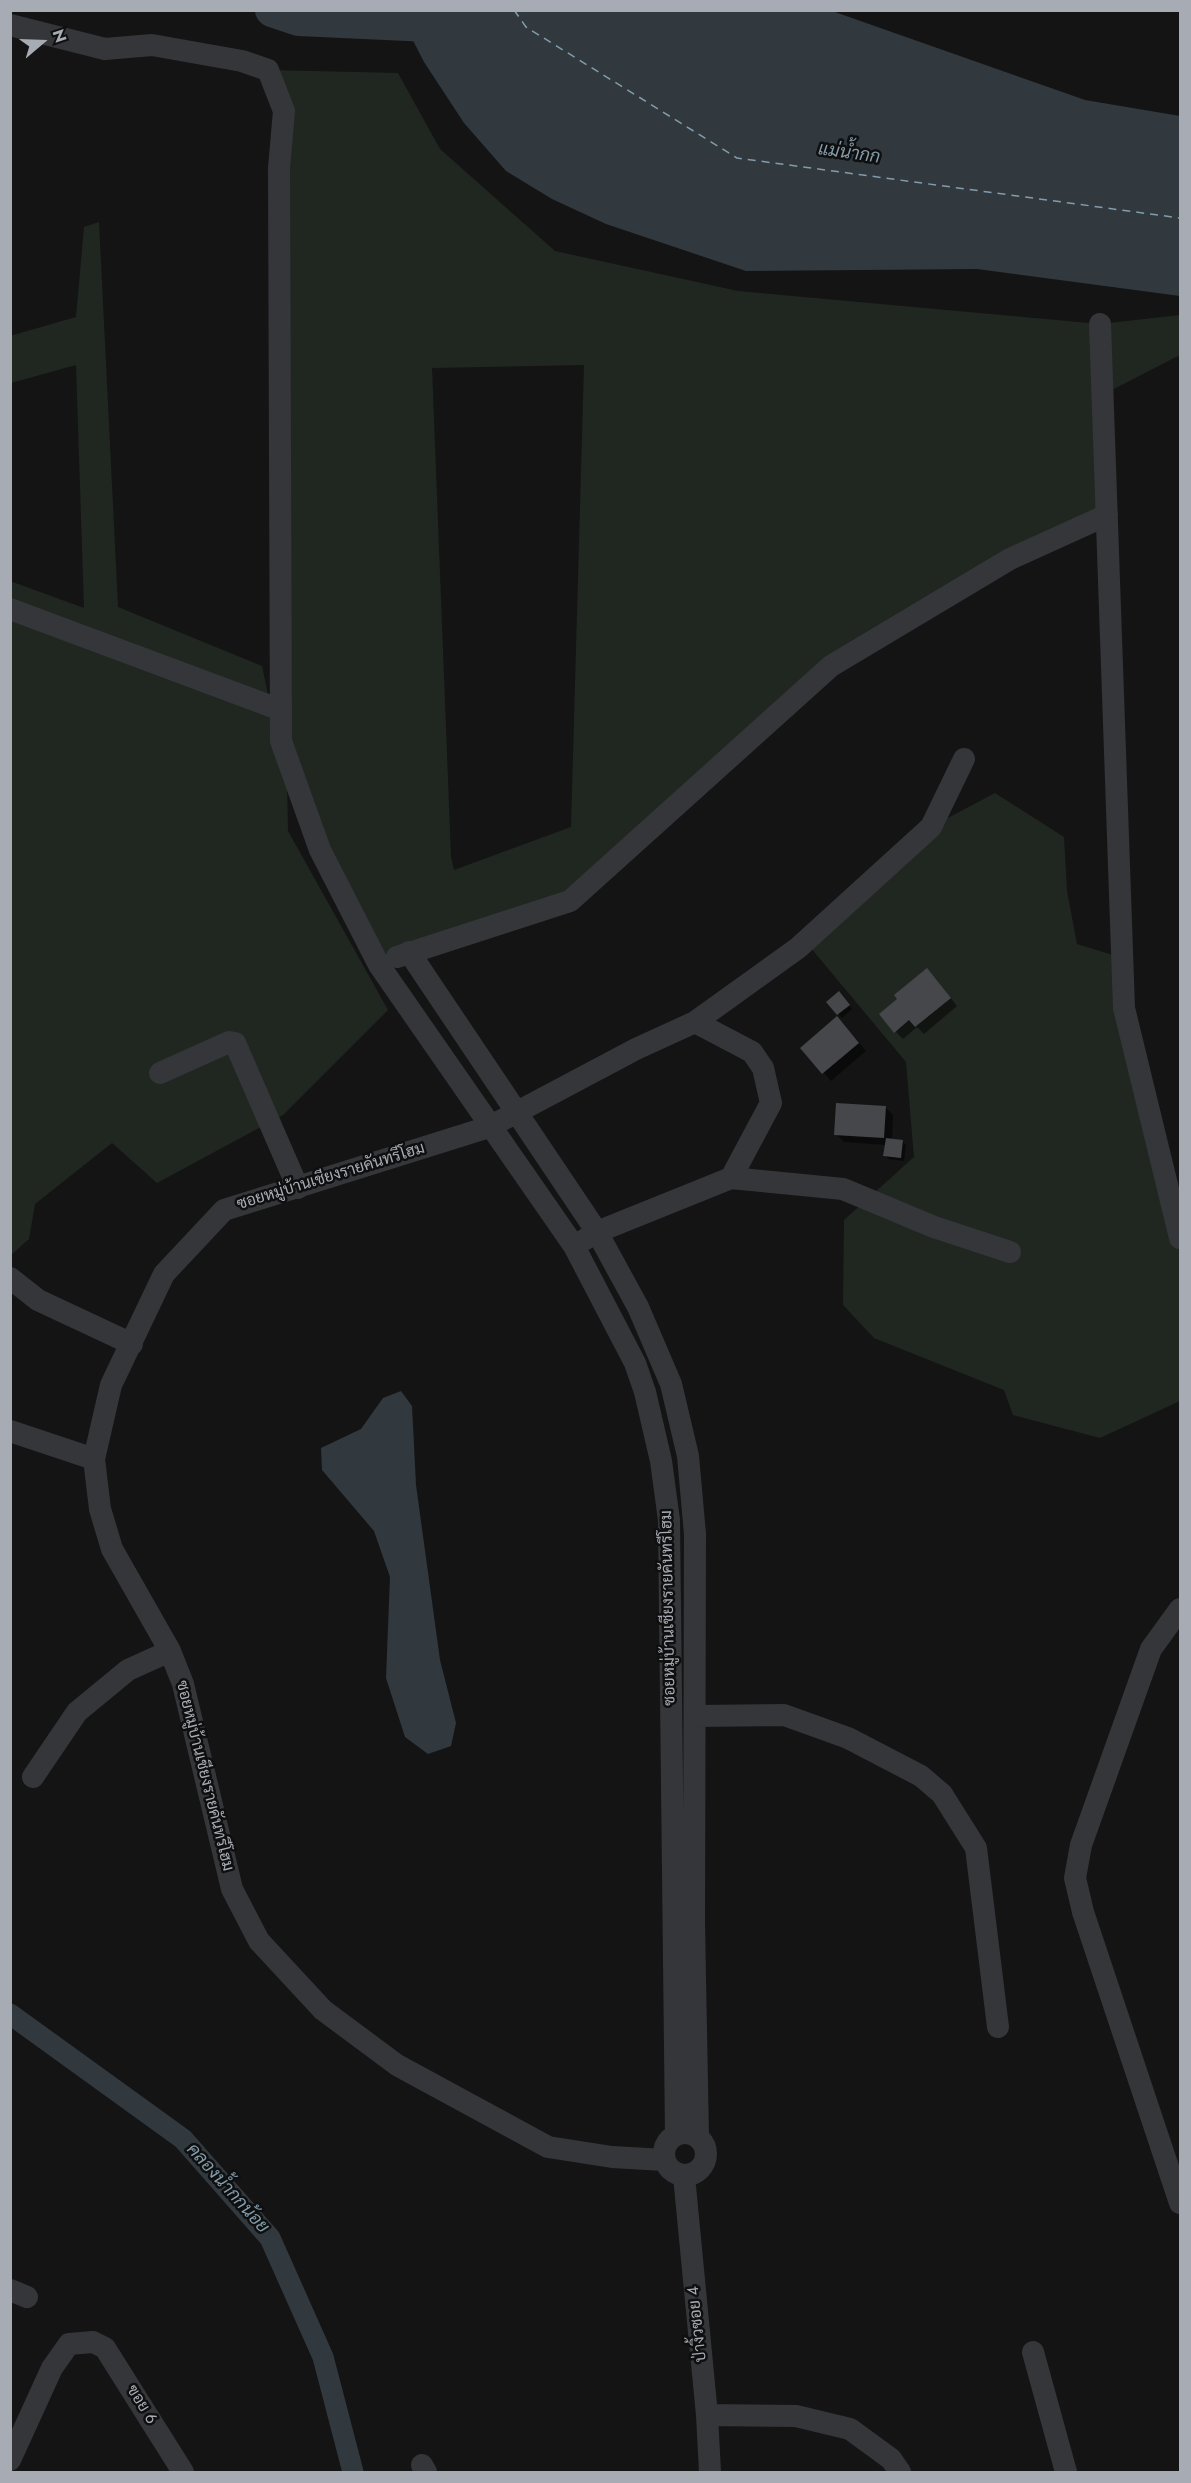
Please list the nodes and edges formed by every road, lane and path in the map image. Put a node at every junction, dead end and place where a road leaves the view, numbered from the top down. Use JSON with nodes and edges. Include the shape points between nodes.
{"nodes":[{"id":1,"x":10,"y":25,"type":"edge"},
{"id":2,"x":1100,"y":324,"type":"dead end"},
{"id":3,"x":1107,"y":515,"type":"junction"},
{"id":4,"x":10,"y":609,"type":"edge"},
{"id":5,"x":281,"y":710,"type":"junction"},
{"id":6,"x":964,"y":759,"type":"dead end"},
{"id":7,"x":409,"y":952,"type":"junction"},
{"id":8,"x":379,"y":965,"type":"junction"},
{"id":9,"x":695,"y":1022,"type":"junction"},
{"id":10,"x":160,"y":1073,"type":"dead end"},
{"id":11,"x":515,"y":1113,"type":"junction"},
{"id":12,"x":489,"y":1127,"type":"junction"},
{"id":13,"x":731,"y":1178,"type":"junction"},
{"id":14,"x":298,"y":1188,"type":"junction"},
{"id":15,"x":1179,"y":1224,"type":"edge"},
{"id":16,"x":597,"y":1232,"type":"junction"},
{"id":17,"x":574,"y":1246,"type":"junction"},
{"id":18,"x":1010,"y":1252,"type":"dead end"},
{"id":19,"x":10,"y":1278,"type":"edge"},
{"id":20,"x":132,"y":1344,"type":"junction"},
{"id":21,"x":670,"y":1384,"type":"junction"},
{"id":22,"x":645,"y":1392,"type":"junction"},
{"id":23,"x":10,"y":1431,"type":"edge"},
{"id":24,"x":94,"y":1459,"type":"junction"},
{"id":25,"x":695,"y":1534,"type":"junction"},
{"id":26,"x":668,"y":1536,"type":"junction"},
{"id":27,"x":1180,"y":1609,"type":"edge"},
{"id":28,"x":170,"y":1652,"type":"junction"},
{"id":29,"x":695,"y":1716,"type":"junction"},
{"id":30,"x":33,"y":1777,"type":"dead end"},
{"id":31,"x":684,"y":1922,"type":"junction"},
{"id":32,"x":998,"y":2027,"type":"dead end"},
{"id":33,"x":687,"y":2136,"type":"junction"},
{"id":34,"x":665,"y":2160,"type":"junction"},
{"id":35,"x":684,"y":2176,"type":"junction"},
{"id":36,"x":1180,"y":2203,"type":"edge"},
{"id":37,"x":1033,"y":2352,"type":"dead end"},
{"id":38,"x":707,"y":2415,"type":"junction"},
{"id":39,"x":10,"y":2460,"type":"edge"},
{"id":40,"x":183,"y":2472,"type":"edge"},
{"id":41,"x":710,"y":2472,"type":"edge"},
{"id":42,"x":900,"y":2472,"type":"edge"},
{"id":43,"x":1065,"y":2472,"type":"edge"}],
"edges":[{"from":1,"to":5,"type":"street","name":"ซอยหมู่บ้านเชียงรายคันทรีโฮม","via":[[105,49],[152,45],[242,61],[268,70],[284,111],[279,168]]},
{"from":2,"to":3,"type":"street"},
{"from":3,"to":7,"type":"street","via":[[1010,559],[831,666],[570,901]]},
{"from":3,"to":15,"type":"street","via":[[1124,1008]]},
{"from":4,"to":5,"type":"street"},
{"from":5,"to":8,"type":"street","name":"ซอยหมู่บ้านเชียงรายคันทรีโฮม","via":[[281,741],[320,850]]},
{"from":6,"to":9,"type":"street","name":"ซอยหมู่บ้านเชียงรายคันทรีโฮม","via":[[931,827],[798,948]]},
{"from":7,"to":8,"type":"street"},
{"from":7,"to":11,"type":"street"},
{"from":8,"to":12,"type":"street","name":"ซอยหมู่บ้านเชียงรายคันทรีโฮม"},
{"from":9,"to":11,"type":"street","name":"ซอยหมู่บ้านเชียงรายคันทรีโฮม"},
{"from":9,"to":13,"type":"street","via":[[752,1052],[768,1085],[771,1103]]},
{"from":10,"to":14,"type":"street","via":[[229,1042],[236,1043]]},
{"from":11,"to":12,"type":"street","name":"ซอยหมู่บ้านเชียงรายคันทรีโฮม"},
{"from":11,"to":16,"type":"street"},
{"from":12,"to":14,"type":"street","name":"ซอยหมู่บ้านเชียงรายคันทรีโฮม"},
{"from":12,"to":17,"type":"street","name":"ซอยหมู่บ้านเชียงรายคันทรีโฮม"},
{"from":13,"to":16,"type":"street"},
{"from":13,"to":18,"type":"street","via":[[843,1189],[934,1227]]},
{"from":14,"to":20,"type":"street","name":"ซอยหมู่บ้านเชียงรายคันทรีโฮม","via":[[224,1210],[164,1274]]},
{"from":16,"to":17,"type":"street"},
{"from":16,"to":21,"type":"street","via":[[638,1307]]},
{"from":17,"to":22,"type":"street","name":"ซอยหมู่บ้านเชียงรายคันทรีโฮม","via":[[635,1364]]},
{"from":19,"to":20,"type":"street","via":[[38,1300]]},
{"from":20,"to":24,"type":"street","name":"ซอยหมู่บ้านเชียงรายคันทรีโฮม","via":[[111,1385]]},
{"from":21,"to":22,"type":"street"},
{"from":21,"to":25,"type":"street","via":[[688,1456]]},
{"from":22,"to":26,"type":"street","name":"ซอยหมู่บ้านเชียงรายคันทรีโฮม","via":[[661,1461]]},
{"from":23,"to":24,"type":"street"},
{"from":24,"to":28,"type":"street","name":"ซอยหมู่บ้านเชียงรายคันทรีโฮม","via":[[99,1509],[112,1549]]},
{"from":25,"to":26,"type":"street"},
{"from":25,"to":29,"type":"street"},
{"from":26,"to":31,"type":"street","name":"ซอยหมู่บ้านเชียงรายคันทรีโฮม"},
{"from":27,"to":36,"type":"street","via":[[1151,1649],[1081,1845],[1075,1878]]},
{"from":28,"to":30,"type":"street","via":[[128,1670],[77,1712]]},
{"from":28,"to":34,"type":"street","name":"ซอยหมู่บ้านเชียงรายคันทรีโฮม","via":[[183,1684],[232,1889],[259,1941],[323,2010],[397,2066],[548,2147]]},
{"from":29,"to":31,"type":"street"},
{"from":29,"to":32,"type":"street","via":[[784,1715],[848,1738],[921,1776],[942,1794],[976,1848]]},
{"from":31,"to":33,"type":"street","name":"ซอยหมู่บ้านเชียงรายคันทรีโฮม"},
{"from":33,"to":34,"type":"street","via":[[667,2145]]},
{"from":33,"to":35,"type":"street","via":[[705,2148],[705,2162],[694,2174]]},
{"from":34,"to":35,"type":"street","via":[[670,2169]]},
{"from":35,"to":38,"type":"street","name":"ป่างิ้วซอย 4"},
{"from":37,"to":43,"type":"street"},
{"from":38,"to":41,"type":"street","name":"ป่างิ้วซอย 4"},
{"from":38,"to":42,"type":"street","via":[[796,2416],[850,2429],[891,2459]]},
{"from":39,"to":40,"type":"street","name":"ฃอย 6","via":[[52,2368],[69,2344],[93,2343],[105,2348]]}]}
